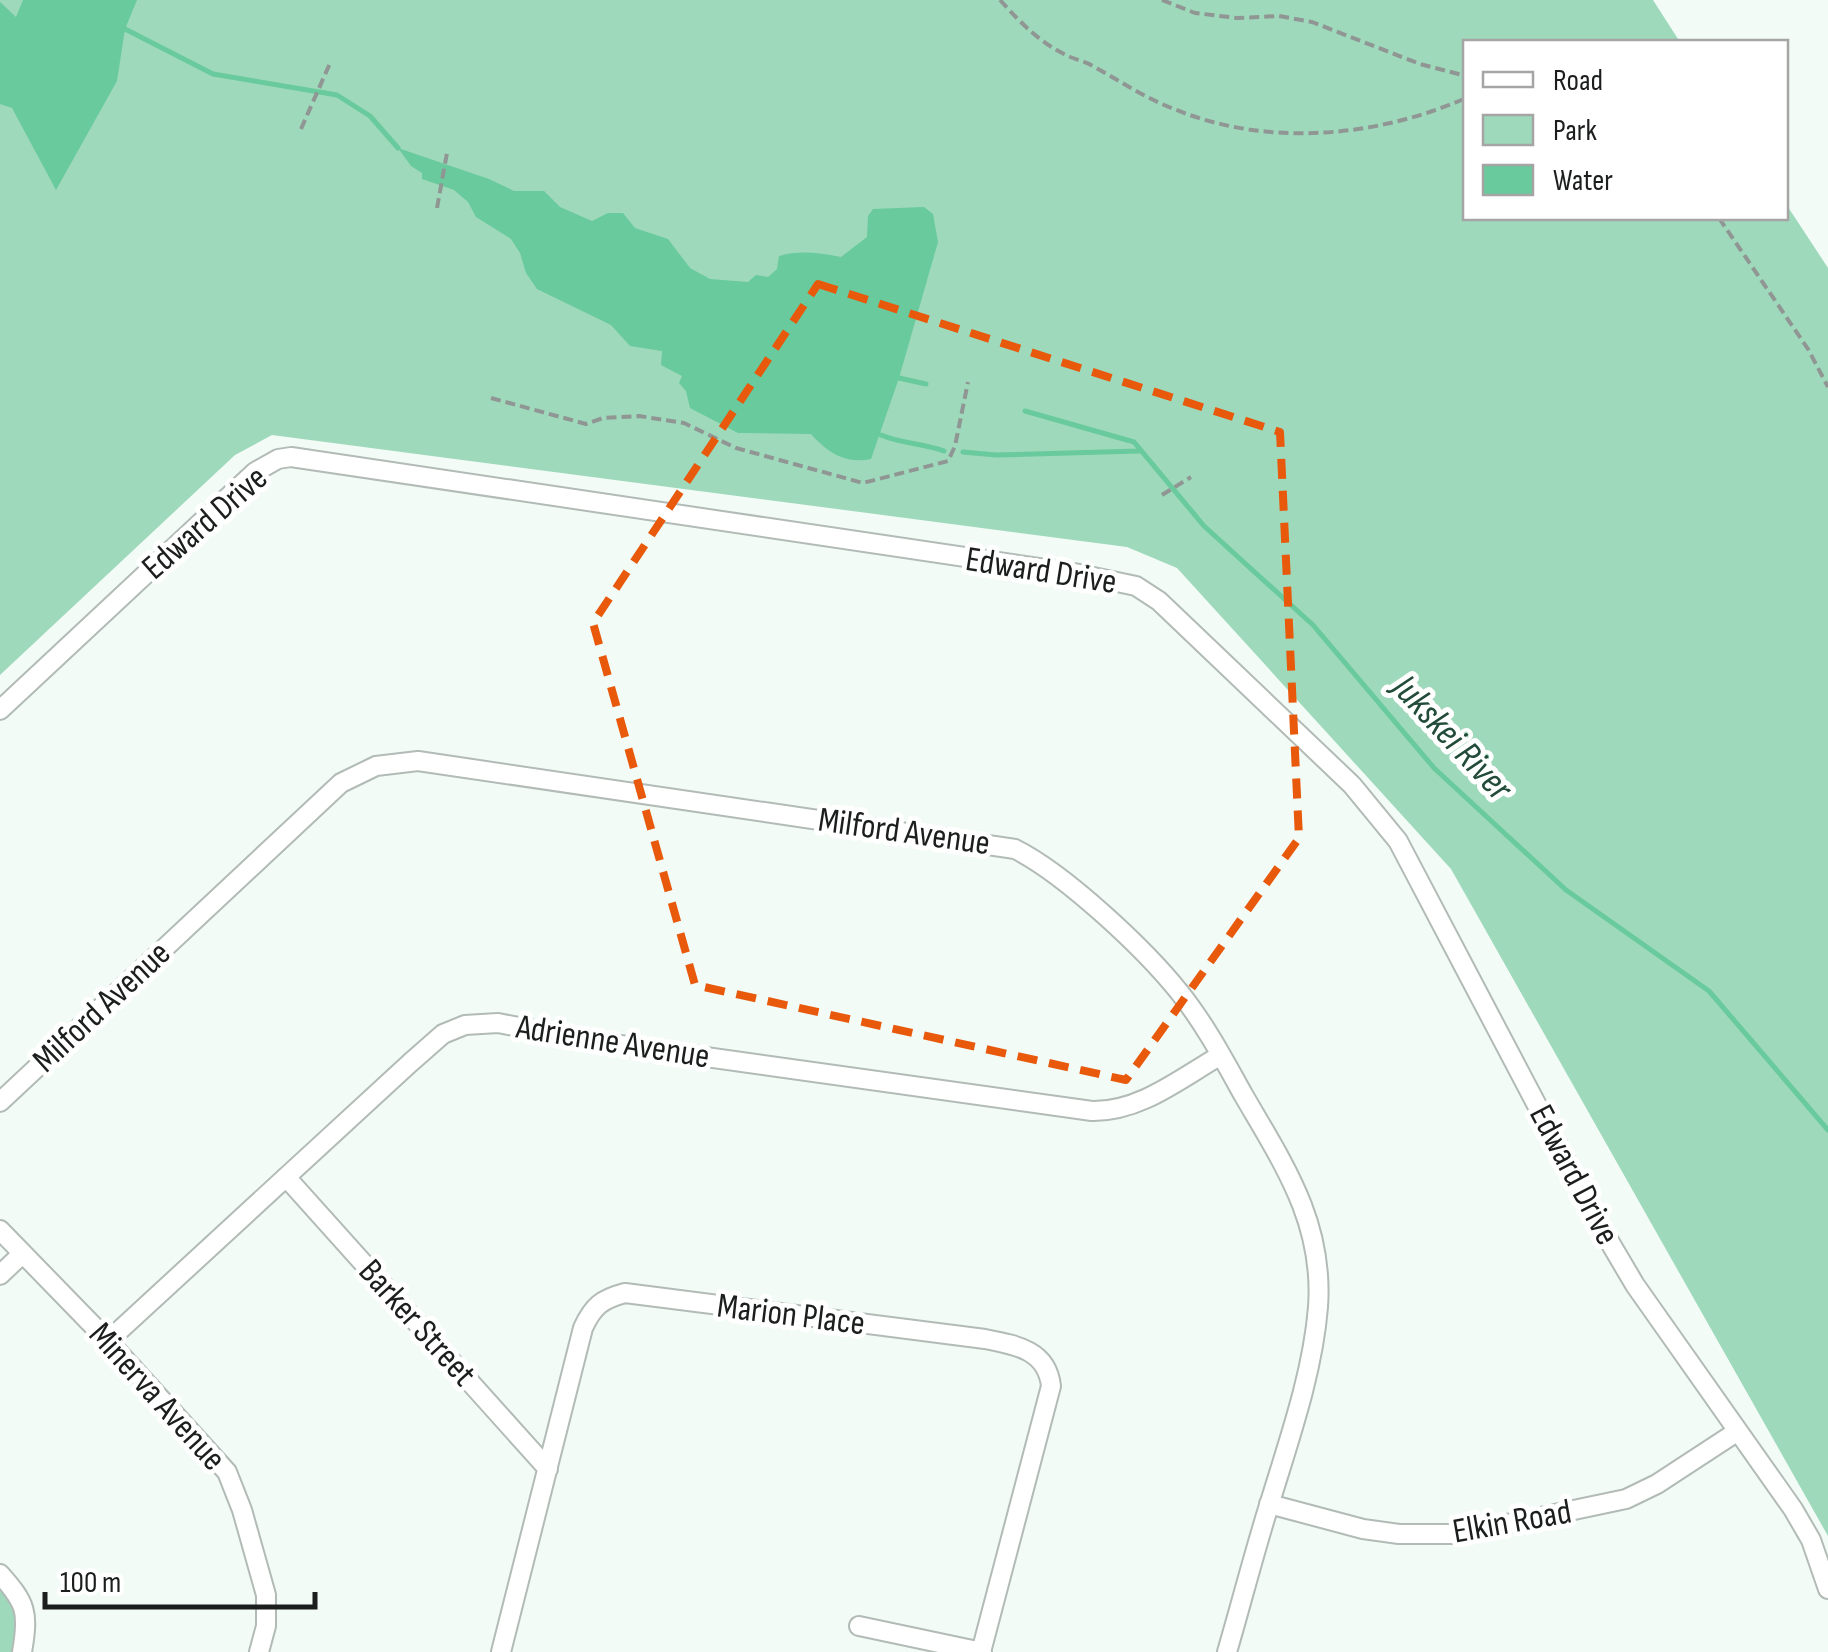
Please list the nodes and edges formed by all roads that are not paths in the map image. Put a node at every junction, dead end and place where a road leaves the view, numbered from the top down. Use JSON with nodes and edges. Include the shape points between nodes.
{"nodes":[{"id":1,"x":0,"y":710,"type":"edge"},
{"id":2,"x":1221,"y":1055,"type":"junction"},
{"id":3,"x":0,"y":1102,"type":"edge"},
{"id":4,"x":286,"y":1177,"type":"junction"},
{"id":5,"x":0,"y":1230,"type":"edge"},
{"id":6,"x":21,"y":1255,"type":"junction"},
{"id":7,"x":0,"y":1275,"type":"edge"},
{"id":8,"x":108,"y":1341,"type":"junction"},
{"id":9,"x":1738,"y":1431,"type":"junction"},
{"id":10,"x":548,"y":1469,"type":"junction"},
{"id":11,"x":1269,"y":1504,"type":"junction"},
{"id":12,"x":0,"y":1574,"type":"edge"},
{"id":13,"x":1828,"y":1589,"type":"edge"},
{"id":14,"x":859,"y":1626,"type":"dead end"},
{"id":15,"x":22,"y":1652,"type":"edge"},
{"id":16,"x":259,"y":1652,"type":"edge"},
{"id":17,"x":502,"y":1652,"type":"edge"},
{"id":18,"x":982,"y":1652,"type":"edge"},
{"id":19,"x":1227,"y":1652,"type":"edge"}],
"edges":[{"from":1,"to":9,"type":"street","name":"Edward Drive","via":[[256,472],[291,457],[1136,586],[1276,711],[1398,841],[1602,1229]]},
{"from":2,"to":3,"type":"street","name":"Milford Avenue","via":[[1181,994],[1132,943],[1070,886],[1015,849],[399,761],[341,783]]},
{"from":2,"to":4,"type":"street","name":"Adrienne Avenue","via":[[1138,1104],[1092,1111],[498,1023],[465,1024],[444,1034]]},
{"from":2,"to":11,"type":"street","name":"Milford Avenue","via":[[1297,1188],[1314,1239],[1318,1306]]},
{"from":4,"to":8,"type":"street","name":"Adrienne Avenue"},
{"from":4,"to":10,"type":"street","name":"Barker Street"},
{"from":5,"to":6,"type":"street","name":"Minerva Avenue"},
{"from":6,"to":7,"type":"street"},
{"from":6,"to":8,"type":"street","name":"Minerva Avenue"},
{"from":8,"to":16,"type":"street","name":"Minerva Avenue","via":[[232,1482],[266,1595]]},
{"from":9,"to":11,"type":"street","name":"Elkin Road","via":[[1626,1499],[1460,1534],[1364,1529]]},
{"from":9,"to":13,"type":"street","name":"Edward Drive","via":[[1804,1528]]},
{"from":10,"to":17,"type":"street","name":"Marion Place"},
{"from":10,"to":18,"type":"street","name":"Marion Place","via":[[584,1328],[593,1308],[625,1293],[1019,1346],[1046,1367],[1051,1386]]},
{"from":11,"to":19,"type":"street","name":"Milford Avenue"},
{"from":12,"to":15,"type":"street","via":[[25,1608]]},
{"from":14,"to":18,"type":"street"}]}
